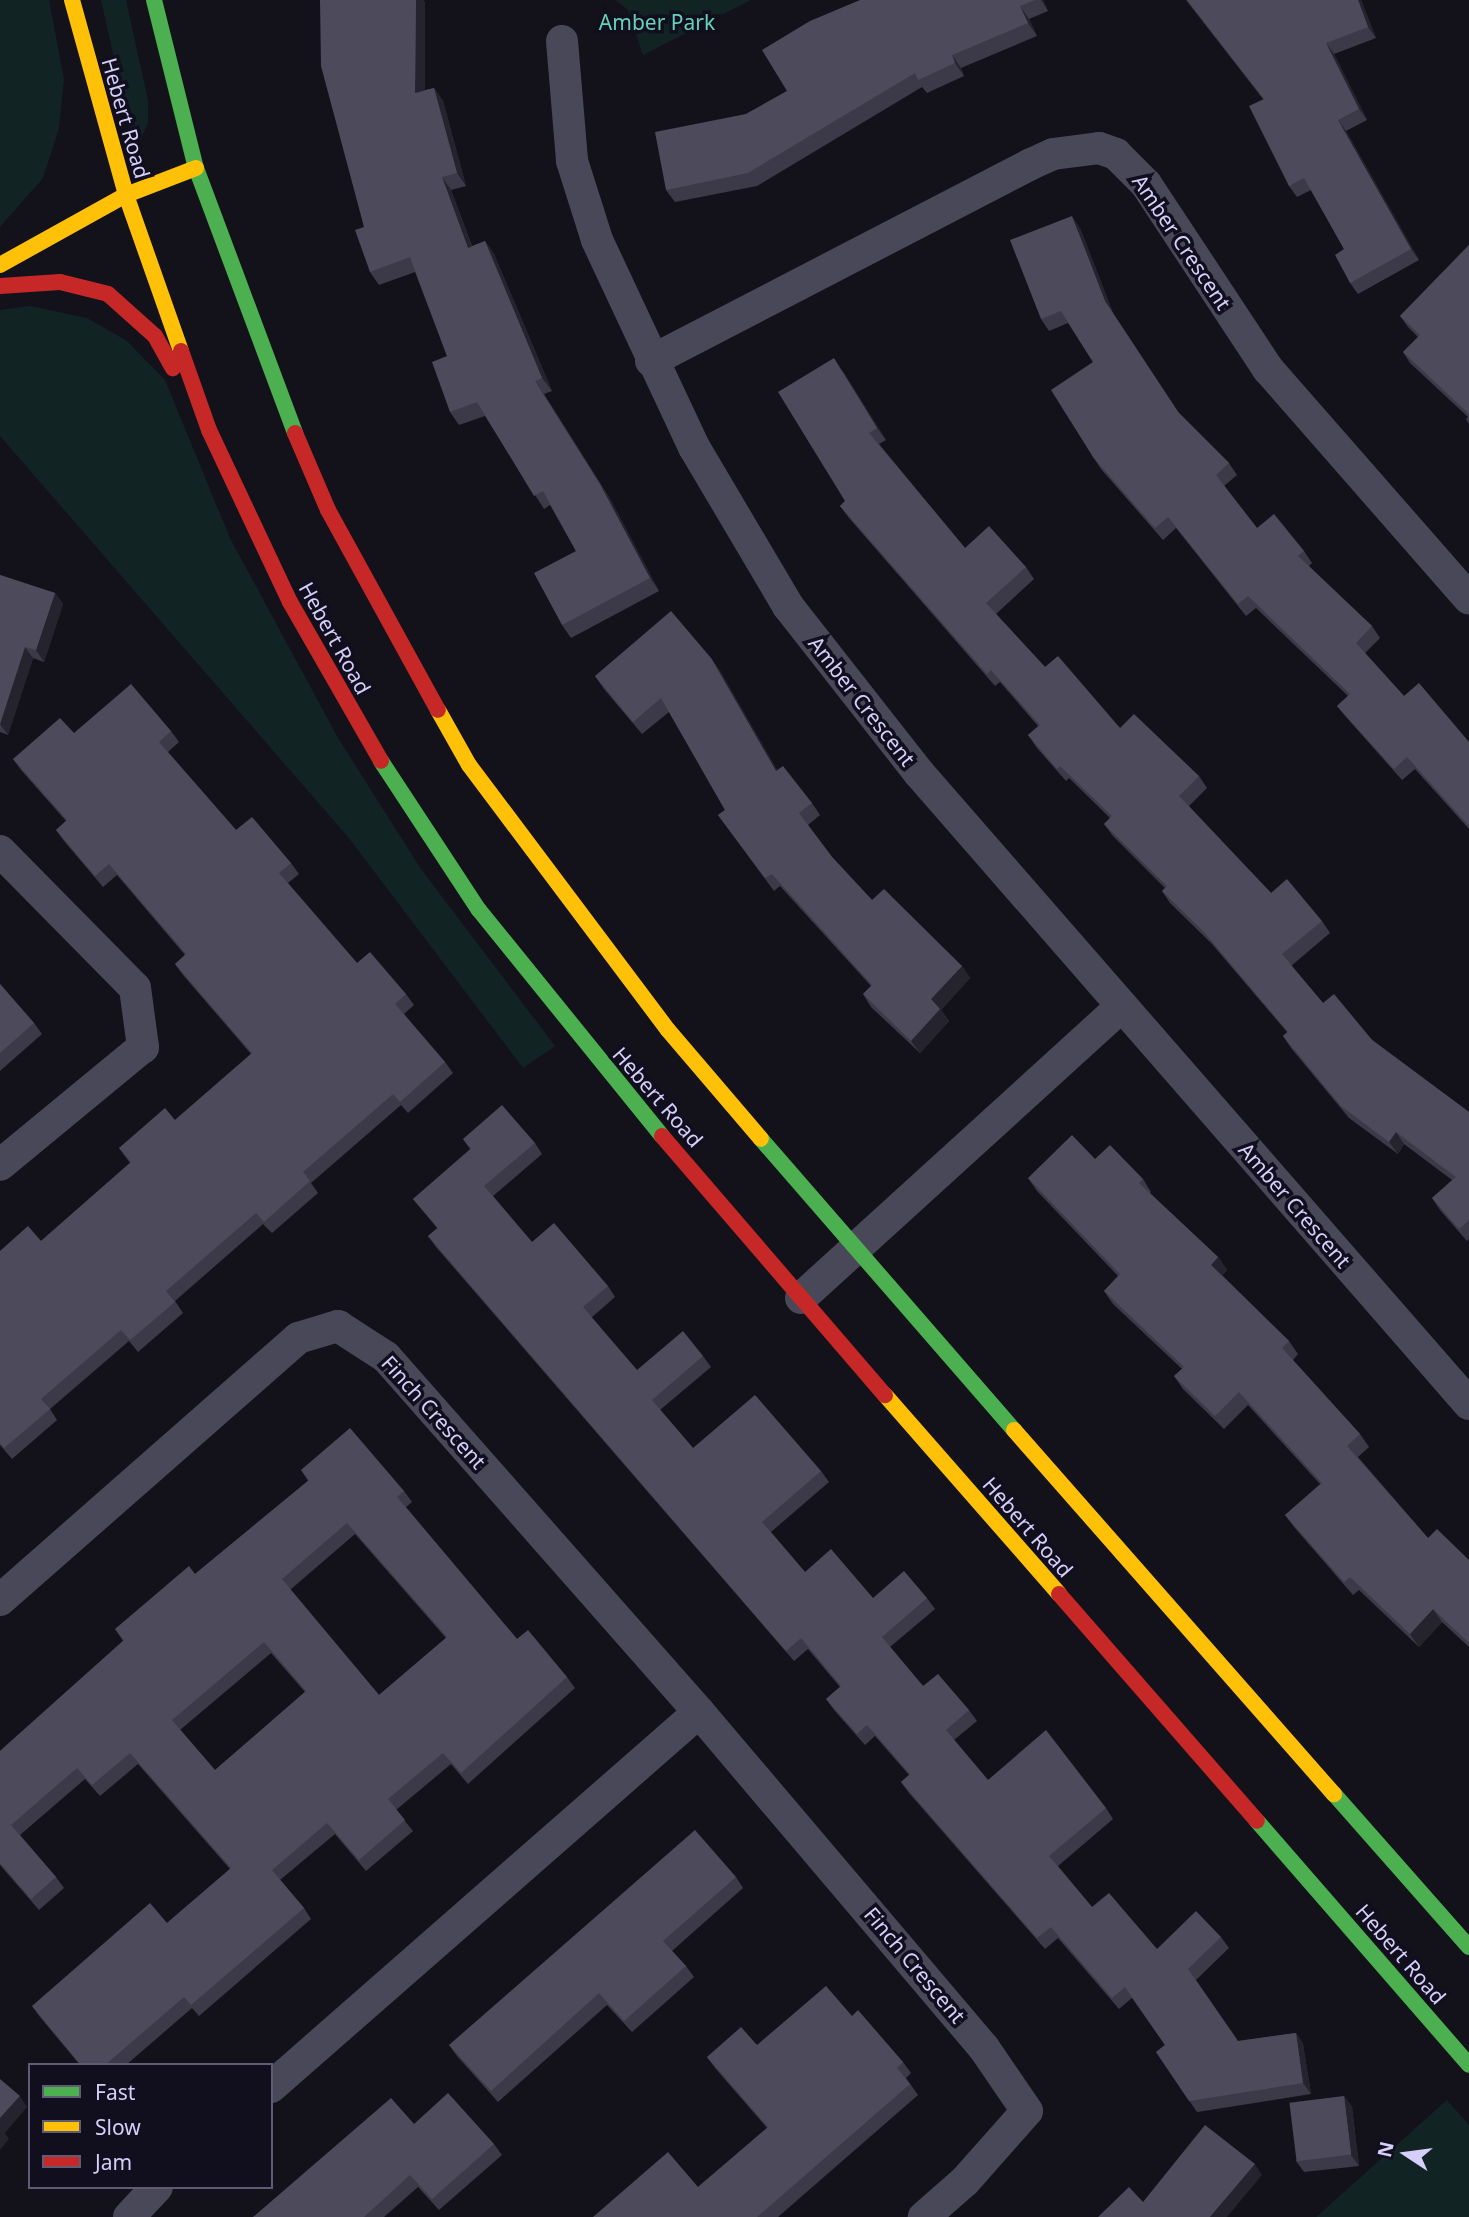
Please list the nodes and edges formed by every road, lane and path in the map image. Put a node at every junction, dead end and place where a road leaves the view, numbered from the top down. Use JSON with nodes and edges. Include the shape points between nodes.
{"nodes":[{"id":1,"x":72,"y":0,"type":"edge"},
{"id":2,"x":154,"y":0,"type":"edge"},
{"id":3,"x":562,"y":41,"type":"dead end"},
{"id":4,"x":196,"y":168,"type":"junction"},
{"id":5,"x":126,"y":195,"type":"junction"},
{"id":6,"x":0,"y":265,"type":"edge"},
{"id":7,"x":0,"y":286,"type":"edge"},
{"id":8,"x":651,"y":361,"type":"junction"},
{"id":9,"x":209,"y":430,"type":"junction"},
{"id":10,"x":1469,"y":599,"type":"edge"},
{"id":11,"x":0,"y":851,"type":"edge"},
{"id":12,"x":1122,"y":1006,"type":"junction"},
{"id":13,"x":0,"y":1165,"type":"edge"},
{"id":14,"x":853,"y":1248,"type":"junction"},
{"id":15,"x":801,"y":1298,"type":"junction"},
{"id":16,"x":1469,"y":1404,"type":"edge"},
{"id":17,"x":0,"y":1600,"type":"edge"},
{"id":18,"x":699,"y":1712,"type":"junction"},
{"id":19,"x":1469,"y":1947,"type":"edge"},
{"id":20,"x":1469,"y":2065,"type":"edge"},
{"id":21,"x":273,"y":2085,"type":"edge"},
{"id":22,"x":155,"y":2189,"type":"edge"},
{"id":23,"x":129,"y":2217,"type":"edge"},
{"id":24,"x":924,"y":2217,"type":"edge"}],
"edges":[{"from":1,"to":5,"type":"main road","name":"Hebert Road"},
{"from":2,"to":4,"type":"main road"},
{"from":3,"to":8,"type":"street","name":"Amber Crescent","via":[[572,161],[597,240]]},
{"from":4,"to":5,"type":"main road"},
{"from":4,"to":14,"type":"main road","via":[[268,371],[328,510],[470,765],[668,1030]]},
{"from":5,"to":6,"type":"main road"},
{"from":5,"to":9,"type":"main road","name":"Hebert Road"},
{"from":7,"to":9,"type":"main road","via":[[60,282],[108,294],[155,337]]},
{"from":8,"to":10,"type":"street","name":"Amber Crescent","via":[[1042,159],[1099,148],[1116,154],[1146,184],[1268,369]]},
{"from":8,"to":12,"type":"street","name":"Amber Crescent","via":[[694,447],[788,606],[880,727]]},
{"from":9,"to":15,"type":"main road","name":"Hebert Road","via":[[290,602],[394,783],[479,910],[573,1031]]},
{"from":11,"to":13,"type":"street","via":[[135,988],[143,1046]]},
{"from":12,"to":14,"type":"street"},
{"from":12,"to":16,"type":"street","name":"Amber Crescent"},
{"from":14,"to":15,"type":"street"},
{"from":14,"to":19,"type":"main road"},
{"from":15,"to":20,"type":"main road","name":"Hebert Road"},
{"from":17,"to":18,"type":"street","name":"Finch Crescent","via":[[298,1338],[338,1326],[386,1357]]},
{"from":18,"to":21,"type":"street"},
{"from":18,"to":24,"type":"street","name":"Finch Crescent","via":[[984,2048],[1027,2111],[965,2181]]},
{"from":22,"to":23,"type":"street"}]}
